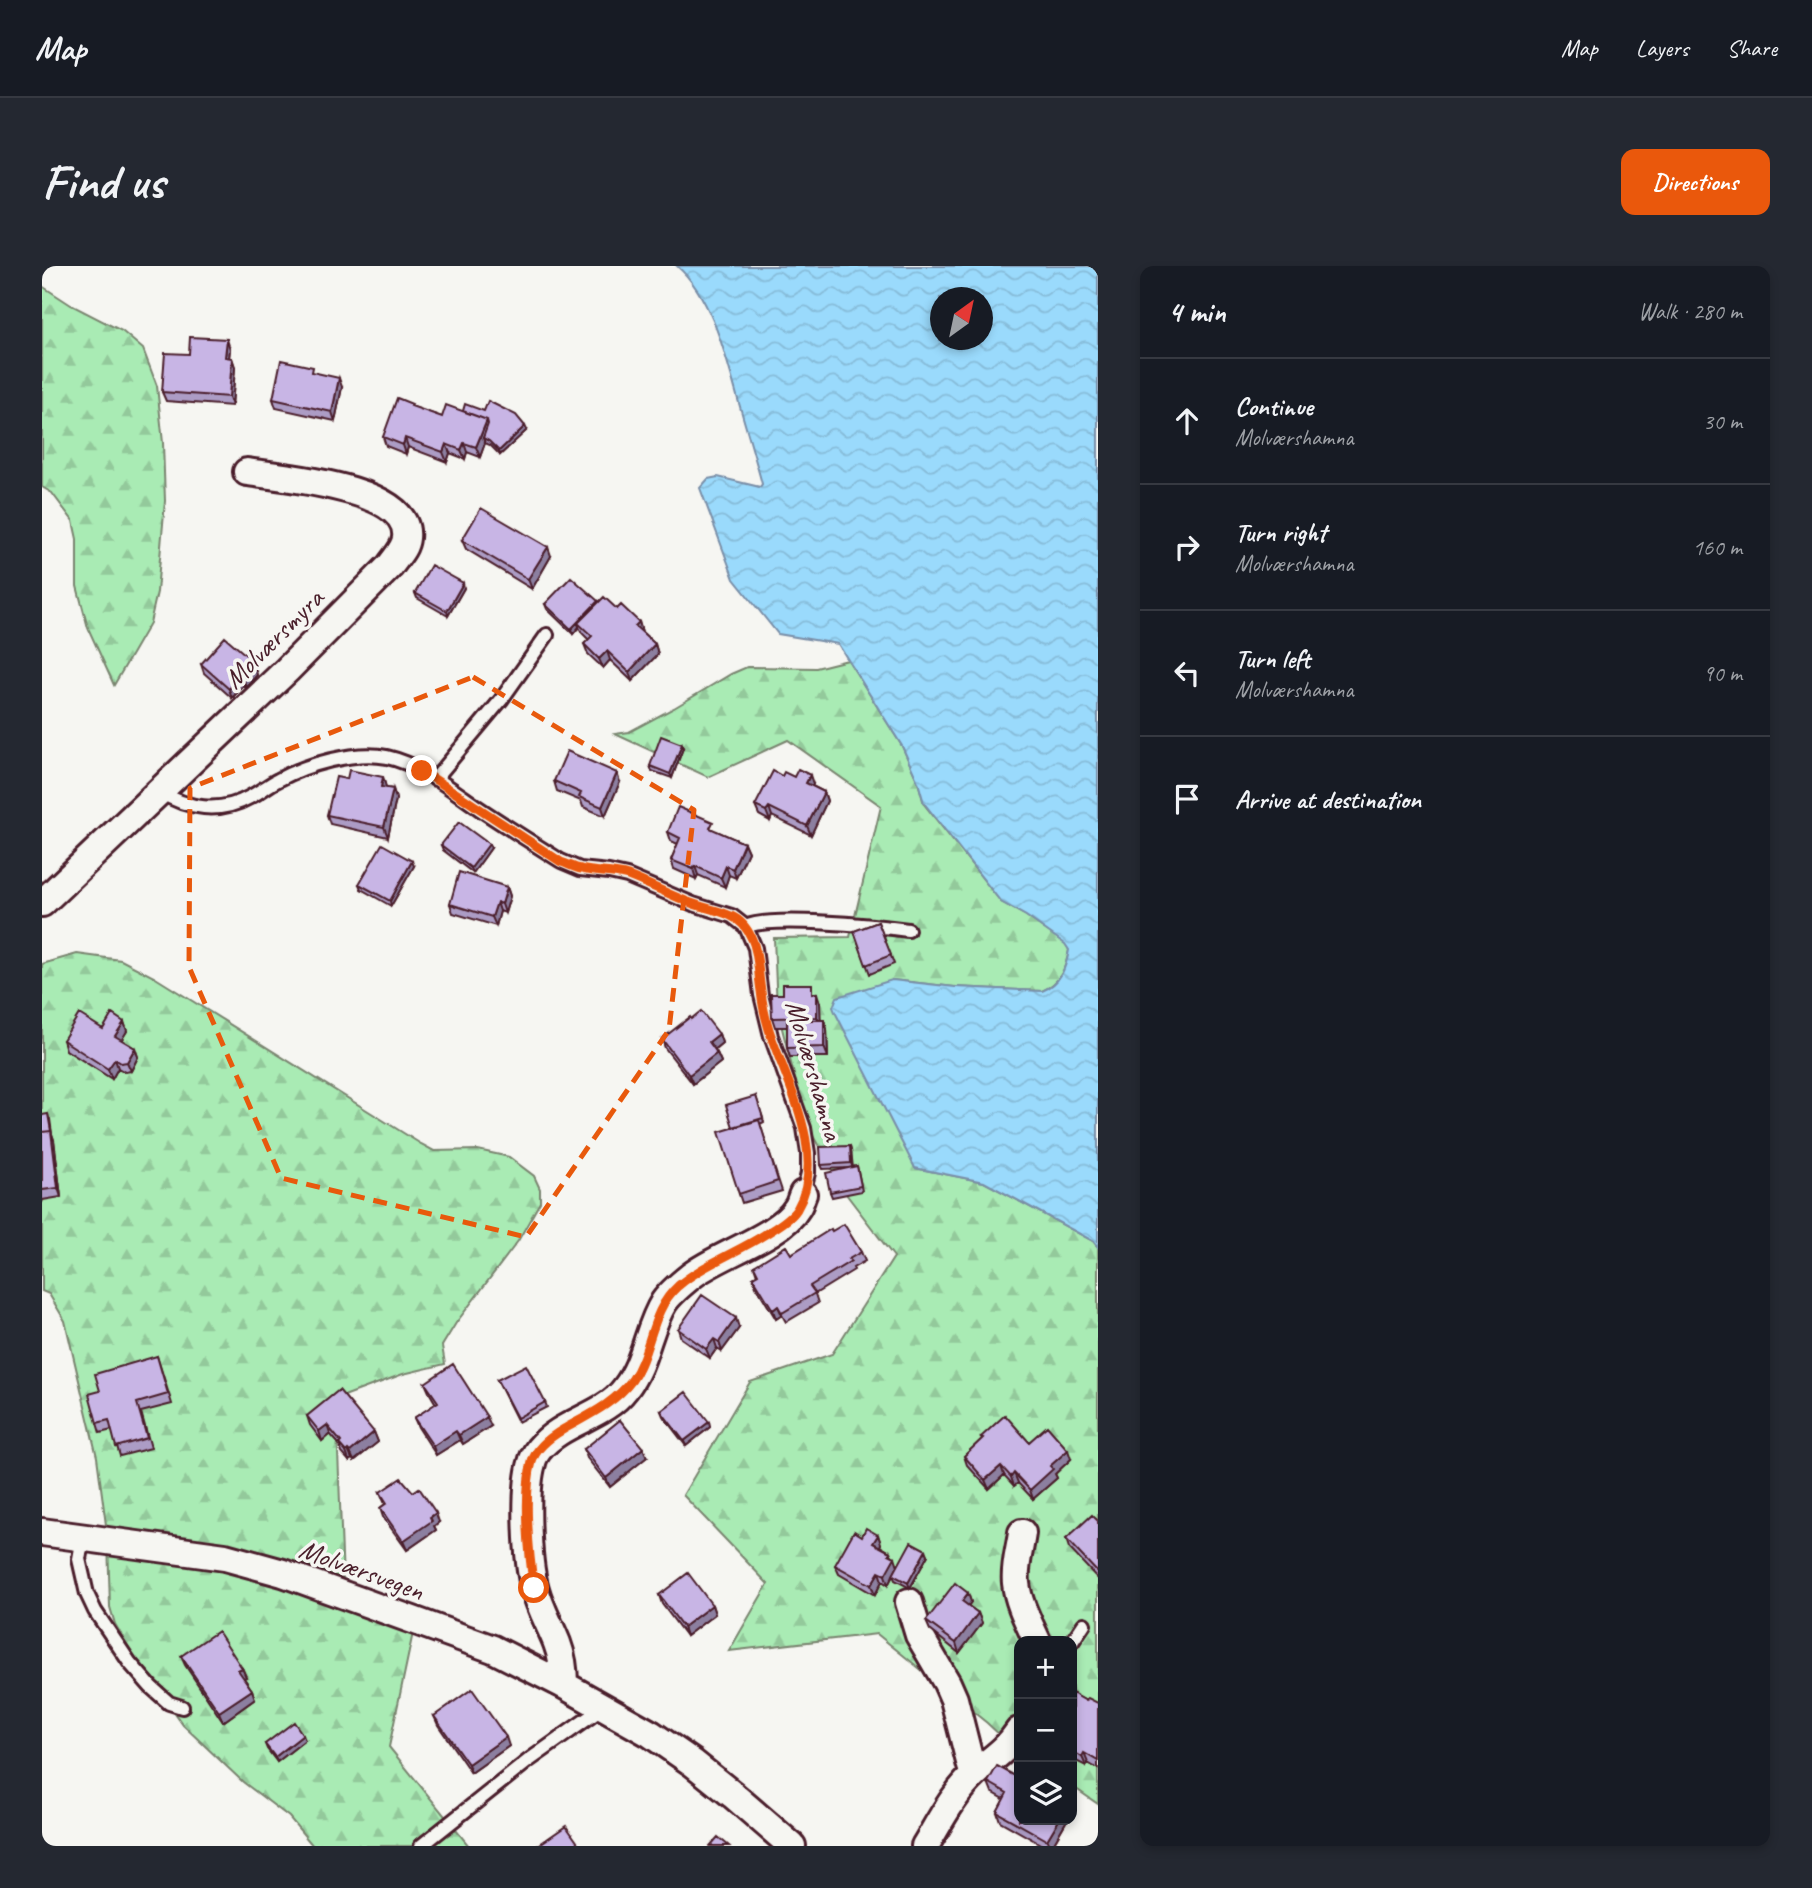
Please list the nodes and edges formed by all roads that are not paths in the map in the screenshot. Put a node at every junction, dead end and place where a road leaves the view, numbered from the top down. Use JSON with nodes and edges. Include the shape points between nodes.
{"nodes":[{"id":1,"x":247,"y":472,"type":"dead end"},
{"id":2,"x":547,"y":635,"type":"dead end"},
{"id":3,"x":435,"y":779,"type":"junction"},
{"id":4,"x":159,"y":791,"type":"junction"},
{"id":5,"x":42,"y":903,"type":"edge"},
{"id":6,"x":746,"y":927,"type":"junction"},
{"id":7,"x":908,"y":930,"type":"dead end"},
{"id":8,"x":803,"y":1194,"type":"joint"},
{"id":9,"x":42,"y":1532,"type":"edge"},
{"id":10,"x":1023,"y":1533,"type":"dead end"},
{"id":11,"x":83,"y":1537,"type":"junction"},
{"id":12,"x":909,"y":1602,"type":"dead end"},
{"id":13,"x":1084,"y":1624,"type":"dead end"},
{"id":14,"x":1035,"y":1636,"type":"edge"},
{"id":15,"x":1076,"y":1636,"type":"edge"},
{"id":16,"x":564,"y":1685,"type":"junction"},
{"id":17,"x":604,"y":1706,"type":"junction"},
{"id":18,"x":183,"y":1707,"type":"dead end"},
{"id":19,"x":1014,"y":1739,"type":"edge"},
{"id":20,"x":975,"y":1774,"type":"junction"},
{"id":21,"x":421,"y":1846,"type":"edge"},
{"id":22,"x":792,"y":1846,"type":"edge"},
{"id":23,"x":925,"y":1846,"type":"edge"}],
"edges":[{"from":1,"to":4,"type":"street","name":"Molværsmyra","via":[[368,495],[397,516],[406,541],[390,566],[334,623]]},
{"from":2,"to":3,"type":"lane","via":[[501,700]]},
{"from":3,"to":4,"type":"lane","via":[[386,757],[362,756],[305,769],[229,807],[190,805]]},
{"from":3,"to":6,"type":"lane","via":[[561,862],[627,876],[732,916]]},
{"from":4,"to":5,"type":"street","name":"Molværsmyra"},
{"from":6,"to":7,"type":"lane","via":[[788,922]]},
{"from":6,"to":8,"type":"lane","name":"Molværshamna","via":[[755,948],[771,1036],[804,1128],[808,1173]]},
{"from":8,"to":16,"type":"street","name":"Molværshamna","via":[[791,1216],[675,1289],[656,1318],[635,1376],[624,1391],[554,1434],[532,1460],[528,1507],[534,1588],[558,1644]]},
{"from":9,"to":11,"type":"street","name":"Molværsvegen"},
{"from":10,"to":14,"type":"street","via":[[1016,1584]]},
{"from":11,"to":16,"type":"street","name":"Molværsvegen","via":[[225,1557],[283,1573],[493,1650]]},
{"from":11,"to":18,"type":"lane","via":[[79,1559],[96,1611],[130,1664],[169,1703]]},
{"from":12,"to":20,"type":"street","via":[[919,1635],[954,1699]]},
{"from":13,"to":15,"type":"lane"},
{"from":16,"to":17,"type":"street","name":"Molværsvegen"},
{"from":17,"to":21,"type":"lane"},
{"from":17,"to":22,"type":"street","name":"Molværsvegen","via":[[694,1763]]},
{"from":19,"to":20,"type":"street"},
{"from":20,"to":23,"type":"street"}]}
